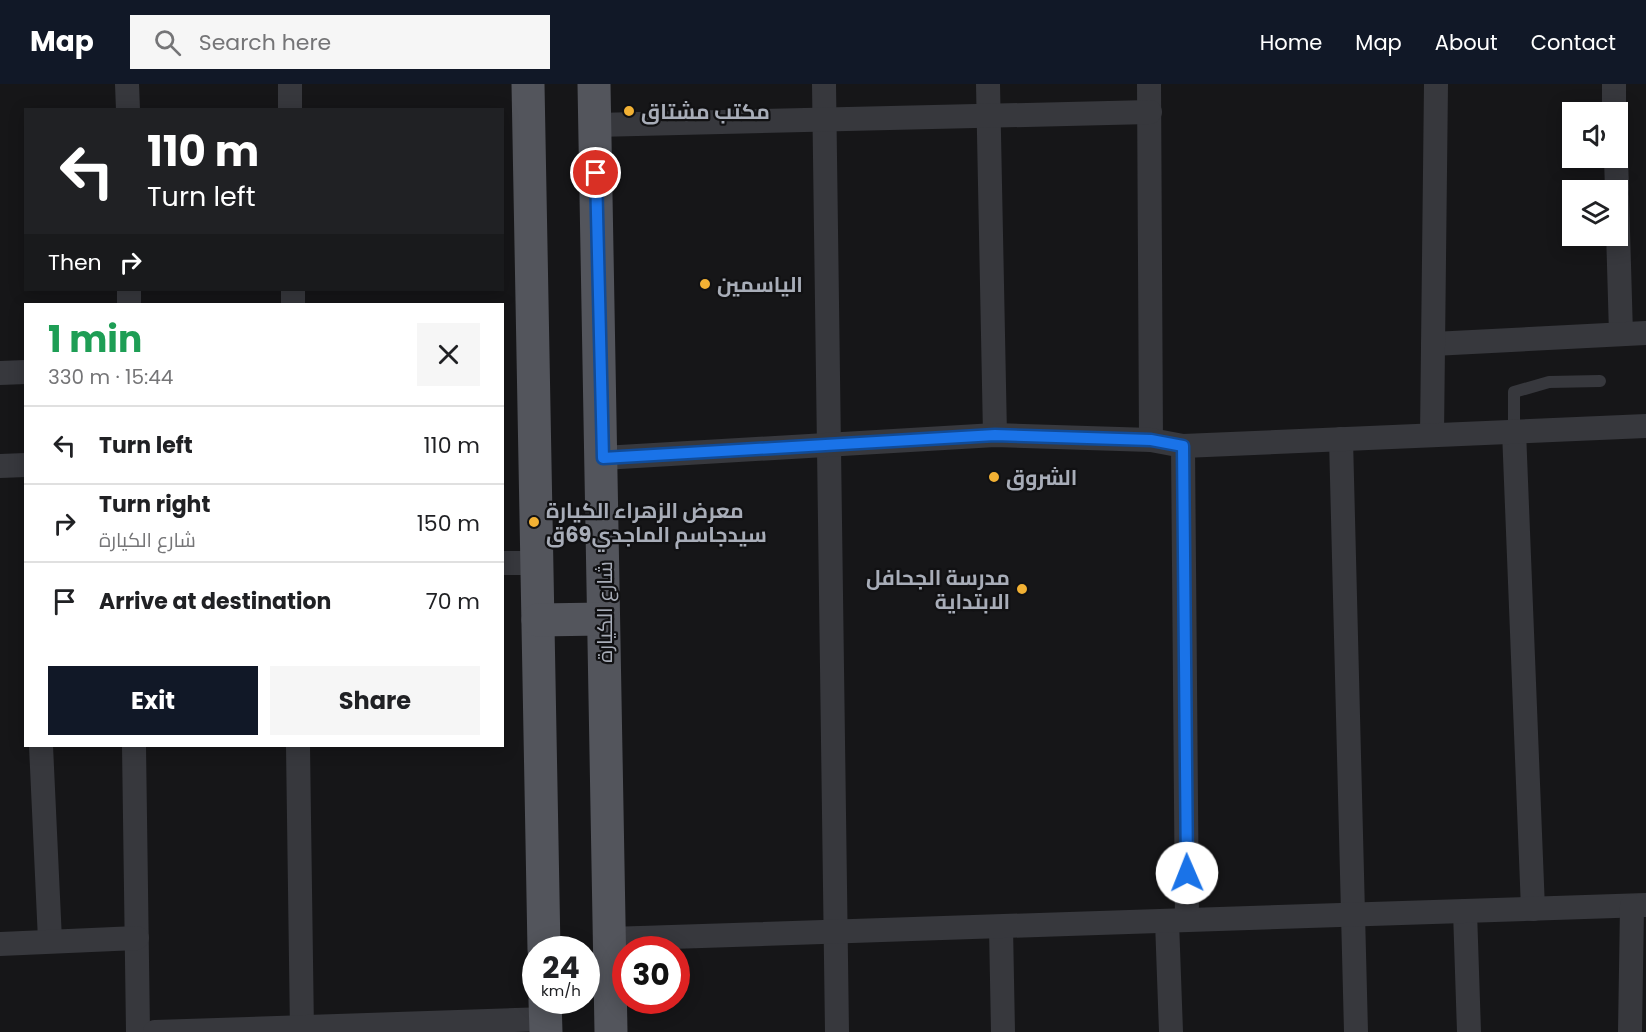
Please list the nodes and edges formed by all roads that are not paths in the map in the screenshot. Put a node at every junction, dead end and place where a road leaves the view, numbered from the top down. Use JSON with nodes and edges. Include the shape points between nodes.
{"nodes":[{"id":1,"x":127,"y":84,"type":"edge"},
{"id":2,"x":290,"y":84,"type":"edge"},
{"id":3,"x":528,"y":84,"type":"edge"},
{"id":4,"x":594,"y":84,"type":"edge"},
{"id":5,"x":824,"y":84,"type":"edge"},
{"id":6,"x":988,"y":84,"type":"edge"},
{"id":7,"x":1149,"y":84,"type":"edge"},
{"id":8,"x":1436,"y":84,"type":"edge"},
{"id":9,"x":1614,"y":84,"type":"edge"},
{"id":10,"x":1614,"y":102,"type":"edge"},
{"id":11,"x":128,"y":108,"type":"edge"},
{"id":12,"x":291,"y":108,"type":"edge"},
{"id":13,"x":1150,"y":112,"type":"junction"},
{"id":14,"x":988,"y":116,"type":"junction"},
{"id":15,"x":824,"y":120,"type":"junction"},
{"id":16,"x":595,"y":125,"type":"junction"},
{"id":17,"x":1618,"y":246,"type":"edge"},
{"id":18,"x":1646,"y":333,"type":"edge"},
{"id":19,"x":1621,"y":334,"type":"junction"},
{"id":20,"x":1433,"y":344,"type":"junction"},
{"id":21,"x":24,"y":372,"type":"edge"},
{"id":22,"x":0,"y":373,"type":"edge"},
{"id":23,"x":1600,"y":381,"type":"dead end"},
{"id":24,"x":1646,"y":426,"type":"edge"},
{"id":25,"x":1514,"y":431,"type":"junction"},
{"id":26,"x":995,"y":435,"type":"junction"},
{"id":27,"x":1432,"y":435,"type":"junction"},
{"id":28,"x":1341,"y":439,"type":"junction"},
{"id":29,"x":1151,"y":440,"type":"junction"},
{"id":30,"x":829,"y":445,"type":"junction"},
{"id":31,"x":1183,"y":446,"type":"junction"},
{"id":32,"x":603,"y":458,"type":"junction"},
{"id":33,"x":24,"y":465,"type":"edge"},
{"id":34,"x":0,"y":466,"type":"edge"},
{"id":35,"x":504,"y":563,"type":"edge"},
{"id":36,"x":536,"y":563,"type":"junction"},
{"id":37,"x":603,"y":619,"type":"junction"},
{"id":38,"x":538,"y":620,"type":"junction"},
{"id":39,"x":41,"y":747,"type":"edge"},
{"id":40,"x":134,"y":747,"type":"edge"},
{"id":41,"x":298,"y":747,"type":"edge"},
{"id":42,"x":1639,"y":906,"type":"edge"},
{"id":43,"x":1533,"y":909,"type":"junction"},
{"id":44,"x":1465,"y":912,"type":"junction"},
{"id":45,"x":1353,"y":915,"type":"junction"},
{"id":46,"x":1177,"y":921,"type":"junction"},
{"id":47,"x":1001,"y":927,"type":"junction"},
{"id":48,"x":836,"y":932,"type":"junction"},
{"id":49,"x":544,"y":936,"type":"edge"},
{"id":50,"x":137,"y":938,"type":"junction"},
{"id":51,"x":609,"y":939,"type":"junction"},
{"id":52,"x":50,"y":940,"type":"junction"},
{"id":53,"x":0,"y":944,"type":"edge"},
{"id":54,"x":545,"y":1017,"type":"edge"},
{"id":55,"x":302,"y":1029,"type":"edge"},
{"id":56,"x":138,"y":1032,"type":"edge"},
{"id":57,"x":155,"y":1032,"type":"edge"},
{"id":58,"x":611,"y":1032,"type":"edge"},
{"id":59,"x":837,"y":1032,"type":"edge"},
{"id":60,"x":1003,"y":1032,"type":"edge"},
{"id":61,"x":1171,"y":1032,"type":"edge"},
{"id":62,"x":1356,"y":1032,"type":"edge"},
{"id":63,"x":1469,"y":1032,"type":"edge"},
{"id":64,"x":1630,"y":1032,"type":"edge"}],
"edges":[{"from":1,"to":11,"type":"street"},
{"from":2,"to":12,"type":"street"},
{"from":3,"to":36,"type":"main road"},
{"from":4,"to":16,"type":"main road","name":"شارع الكيارة"},
{"from":5,"to":15,"type":"street"},
{"from":6,"to":14,"type":"street"},
{"from":7,"to":13,"type":"street"},
{"from":8,"to":20,"type":"street"},
{"from":9,"to":10,"type":"street"},
{"from":13,"to":14,"type":"street"},
{"from":13,"to":29,"type":"street"},
{"from":14,"to":15,"type":"street"},
{"from":14,"to":26,"type":"street"},
{"from":15,"to":16,"type":"street"},
{"from":15,"to":30,"type":"street"},
{"from":16,"to":32,"type":"main road","name":"شارع الكيارة"},
{"from":17,"to":19,"type":"street"},
{"from":18,"to":19,"type":"street"},
{"from":19,"to":20,"type":"street"},
{"from":20,"to":27,"type":"street"},
{"from":21,"to":22,"type":"street"},
{"from":23,"to":25,"type":"lane","via":[[1549,382],[1514,392]]},
{"from":24,"to":25,"type":"street"},
{"from":25,"to":27,"type":"street"},
{"from":25,"to":43,"type":"street"},
{"from":26,"to":29,"type":"street"},
{"from":26,"to":30,"type":"street"},
{"from":27,"to":28,"type":"street"},
{"from":28,"to":31,"type":"street"},
{"from":28,"to":45,"type":"street"},
{"from":29,"to":31,"type":"street"},
{"from":30,"to":32,"type":"street"},
{"from":30,"to":48,"type":"street"},
{"from":31,"to":46,"type":"street"},
{"from":32,"to":37,"type":"main road","name":"شارع الكيارة"},
{"from":33,"to":34,"type":"street"},
{"from":35,"to":36,"type":"street"},
{"from":36,"to":38,"type":"main road"},
{"from":37,"to":38,"type":"main road"},
{"from":37,"to":51,"type":"main road","name":"شارع الكيارة"},
{"from":38,"to":49,"type":"main road"},
{"from":39,"to":52,"type":"street"},
{"from":40,"to":50,"type":"street"},
{"from":41,"to":55,"type":"street"},
{"from":42,"to":43,"type":"street"},
{"from":42,"to":64,"type":"street"},
{"from":43,"to":44,"type":"street"},
{"from":44,"to":45,"type":"street"},
{"from":44,"to":63,"type":"street"},
{"from":45,"to":46,"type":"street"},
{"from":45,"to":62,"type":"street"},
{"from":46,"to":47,"type":"street"},
{"from":46,"to":61,"type":"street"},
{"from":47,"to":48,"type":"street"},
{"from":47,"to":60,"type":"street"},
{"from":48,"to":51,"type":"street"},
{"from":48,"to":59,"type":"street"},
{"from":50,"to":52,"type":"street"},
{"from":50,"to":56,"type":"street"},
{"from":51,"to":58,"type":"main road","name":"شارع الكيارة"},
{"from":52,"to":53,"type":"street"},
{"from":54,"to":55,"type":"street"},
{"from":55,"to":57,"type":"street"}]}
